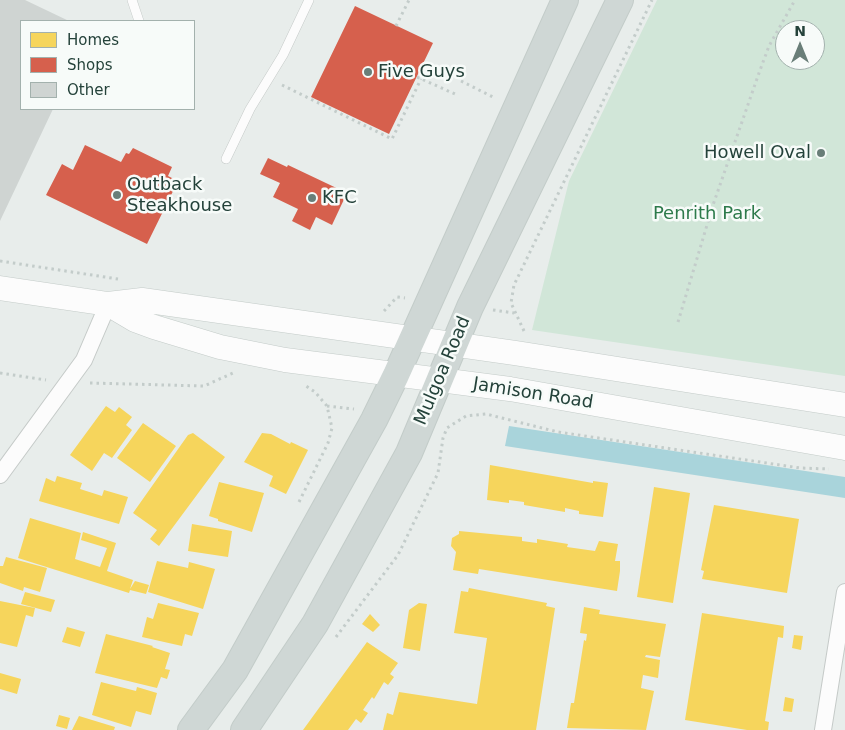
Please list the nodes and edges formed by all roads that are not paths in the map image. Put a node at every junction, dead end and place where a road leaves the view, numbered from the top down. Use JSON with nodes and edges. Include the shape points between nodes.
{"nodes":[{"id":1,"x":132,"y":0,"type":"edge"},
{"id":2,"x":309,"y":0,"type":"edge"},
{"id":3,"x":565,"y":0,"type":"edge"},
{"id":4,"x":620,"y":0,"type":"edge"},
{"id":5,"x":139,"y":20,"type":"edge"},
{"id":6,"x":226,"y":159,"type":"dead end"},
{"id":7,"x":0,"y":288,"type":"edge"},
{"id":8,"x":108,"y":304,"type":"junction"},
{"id":9,"x":412,"y":338,"type":"junction"},
{"id":10,"x":455,"y":345,"type":"junction"},
{"id":11,"x":396,"y":375,"type":"junction"},
{"id":12,"x":441,"y":380,"type":"junction"},
{"id":13,"x":845,"y":405,"type":"edge"},
{"id":14,"x":845,"y":448,"type":"edge"},
{"id":15,"x":0,"y":475,"type":"edge"},
{"id":16,"x":845,"y":592,"type":"edge"},
{"id":17,"x":191,"y":730,"type":"edge"},
{"id":18,"x":244,"y":730,"type":"edge"},
{"id":19,"x":823,"y":730,"type":"edge"}],
"edges":[{"from":1,"to":5,"type":"lane"},
{"from":2,"to":6,"type":"lane"},
{"from":3,"to":9,"type":"main road"},
{"from":4,"to":10,"type":"main road","name":"Mulgoa Road","via":[[470,307]]},
{"from":7,"to":8,"type":"main road","name":"Jamison Road"},
{"from":8,"to":9,"type":"main road","name":"Jamison Road","via":[[142,300]]},
{"from":8,"to":11,"type":"main road","name":"Jamison Road","via":[[135,320],[220,347],[285,360]]},
{"from":8,"to":15,"type":"street","via":[[84,360]]},
{"from":9,"to":10,"type":"main road","name":"Jamison Road"},
{"from":9,"to":11,"type":"main road"},
{"from":10,"to":12,"type":"main road","name":"Mulgoa Road"},
{"from":10,"to":13,"type":"main road","name":"Jamison Road"},
{"from":11,"to":12,"type":"main road","name":"Jamison Road"},
{"from":11,"to":17,"type":"main road","via":[[235,670]]},
{"from":12,"to":14,"type":"main road","name":"Jamison Road"},
{"from":12,"to":18,"type":"main road","name":"Mulgoa Road","via":[[409,453],[316,624]]},
{"from":16,"to":19,"type":"street"}]}
